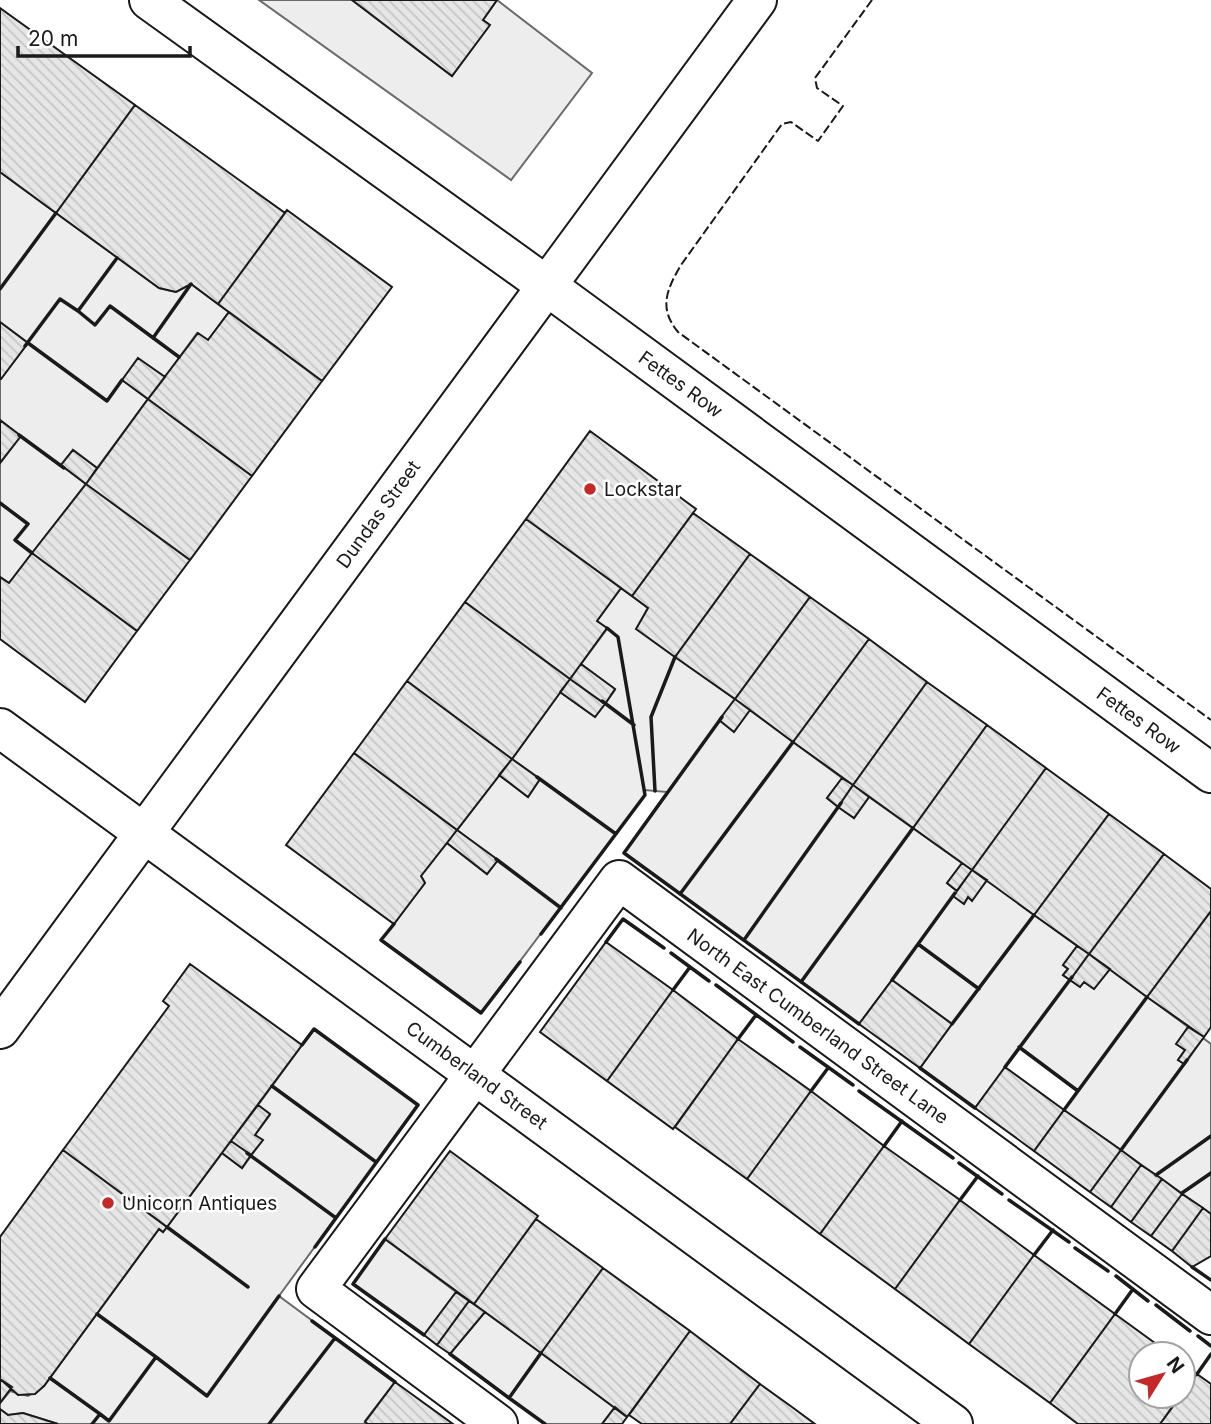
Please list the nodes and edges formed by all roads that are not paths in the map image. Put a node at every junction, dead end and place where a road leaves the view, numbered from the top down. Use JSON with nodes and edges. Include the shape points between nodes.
{"nodes":[{"id":1,"x":149,"y":0,"type":"edge"},
{"id":2,"x":757,"y":0,"type":"edge"},
{"id":3,"x":547,"y":286,"type":"junction"},
{"id":4,"x":0,"y":728,"type":"edge"},
{"id":5,"x":1211,"y":773,"type":"edge"},
{"id":6,"x":144,"y":832,"type":"junction"},
{"id":7,"x":0,"y":1029,"type":"edge"},
{"id":8,"x":475,"y":1074,"type":"junction"},
{"id":9,"x":1211,"y":1315,"type":"edge"},
{"id":10,"x":498,"y":1424,"type":"edge"},
{"id":11,"x":953,"y":1424,"type":"edge"}],
"edges":[{"from":1,"to":3,"type":"street","name":"Fettes Row"},
{"from":2,"to":3,"type":"street","name":"Dundas Street"},
{"from":3,"to":5,"type":"street","name":"Fettes Row"},
{"from":3,"to":6,"type":"street","name":"Dundas Street"},
{"from":4,"to":6,"type":"street","name":"Cumberland Street"},
{"from":6,"to":7,"type":"street","name":"Dundas Street"},
{"from":6,"to":8,"type":"street","name":"Cumberland Street"},
{"from":8,"to":9,"type":"street","name":"North East Cumberland Street Lane","via":[[619,880]]},
{"from":8,"to":10,"type":"street","via":[[316,1289]]},
{"from":8,"to":11,"type":"street","name":"Cumberland Street"}]}
